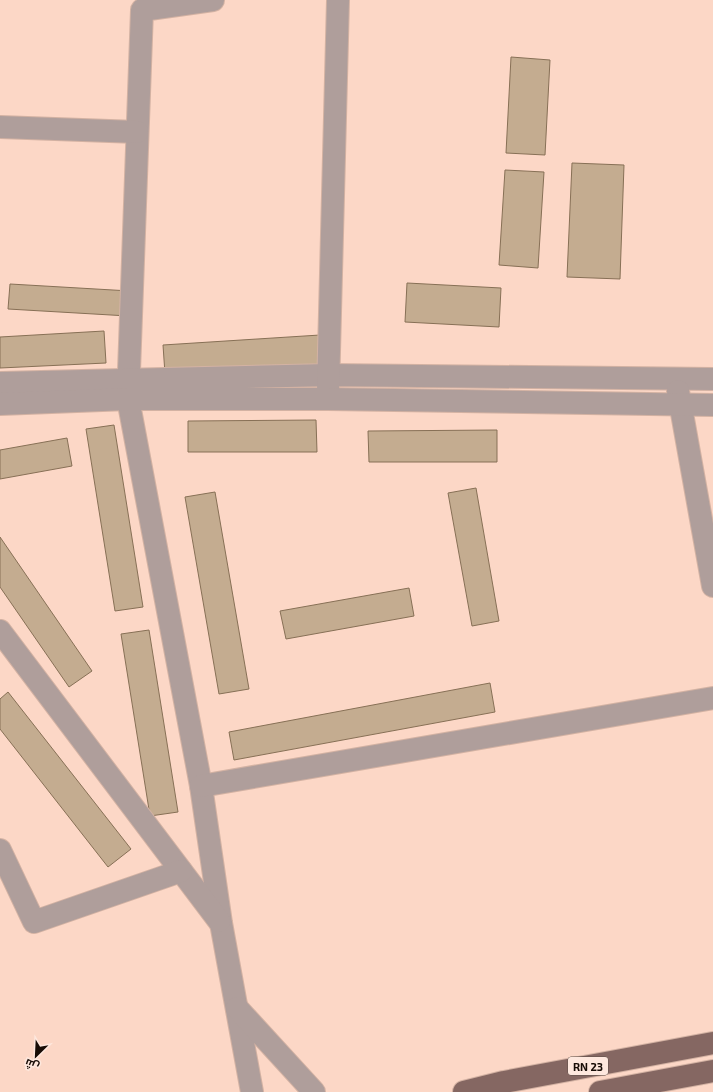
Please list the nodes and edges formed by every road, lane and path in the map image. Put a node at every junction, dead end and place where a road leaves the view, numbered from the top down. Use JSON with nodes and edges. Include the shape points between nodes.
{"nodes":[{"id":1,"x":213,"y":0,"type":"edge"},
{"id":2,"x":338,"y":0,"type":"edge"},
{"id":3,"x":0,"y":127,"type":"edge"},
{"id":4,"x":138,"y":132,"type":"junction"},
{"id":5,"x":329,"y":375,"type":"junction"},
{"id":6,"x":676,"y":378,"type":"junction"},
{"id":7,"x":713,"y":378,"type":"edge"},
{"id":8,"x":0,"y":382,"type":"edge"},
{"id":9,"x":129,"y":389,"type":"junction"},
{"id":10,"x":328,"y":399,"type":"junction"},
{"id":11,"x":0,"y":404,"type":"edge"},
{"id":12,"x":681,"y":404,"type":"junction"},
{"id":13,"x":713,"y":405,"type":"edge"},
{"id":14,"x":713,"y":586,"type":"edge"},
{"id":15,"x":0,"y":631,"type":"edge"},
{"id":16,"x":713,"y":698,"type":"edge"},
{"id":17,"x":201,"y":786,"type":"junction"},
{"id":18,"x":0,"y":850,"type":"edge"},
{"id":19,"x":182,"y":871,"type":"junction"},
{"id":20,"x":221,"y":923,"type":"junction"},
{"id":21,"x":237,"y":1008,"type":"junction"},
{"id":22,"x":713,"y":1042,"type":"edge"},
{"id":23,"x":713,"y":1071,"type":"edge"},
{"id":24,"x":252,"y":1092,"type":"edge"},
{"id":25,"x":314,"y":1092,"type":"edge"},
{"id":26,"x":464,"y":1092,"type":"edge"},
{"id":27,"x":600,"y":1092,"type":"edge"}],
"edges":[{"from":1,"to":4,"type":"street","via":[[142,10]]},
{"from":2,"to":5,"type":"street"},
{"from":3,"to":4,"type":"street"},
{"from":4,"to":9,"type":"street"},
{"from":5,"to":6,"type":"street"},
{"from":5,"to":9,"type":"street"},
{"from":5,"to":10,"type":"street"},
{"from":6,"to":7,"type":"street"},
{"from":6,"to":12,"type":"street"},
{"from":8,"to":9,"type":"street"},
{"from":9,"to":10,"type":"street"},
{"from":9,"to":11,"type":"street"},
{"from":9,"to":17,"type":"street"},
{"from":10,"to":12,"type":"street"},
{"from":12,"to":13,"type":"street"},
{"from":12,"to":14,"type":"street"},
{"from":15,"to":19,"type":"street"},
{"from":16,"to":17,"type":"street"},
{"from":17,"to":20,"type":"street"},
{"from":18,"to":19,"type":"street","via":[[34,922]]},
{"from":19,"to":20,"type":"street"},
{"from":20,"to":21,"type":"street"},
{"from":21,"to":24,"type":"street"},
{"from":21,"to":25,"type":"street"},
{"from":22,"to":26,"type":"main road","number":"RN 23"},
{"from":23,"to":27,"type":"main road","number":"RN 23"}]}
